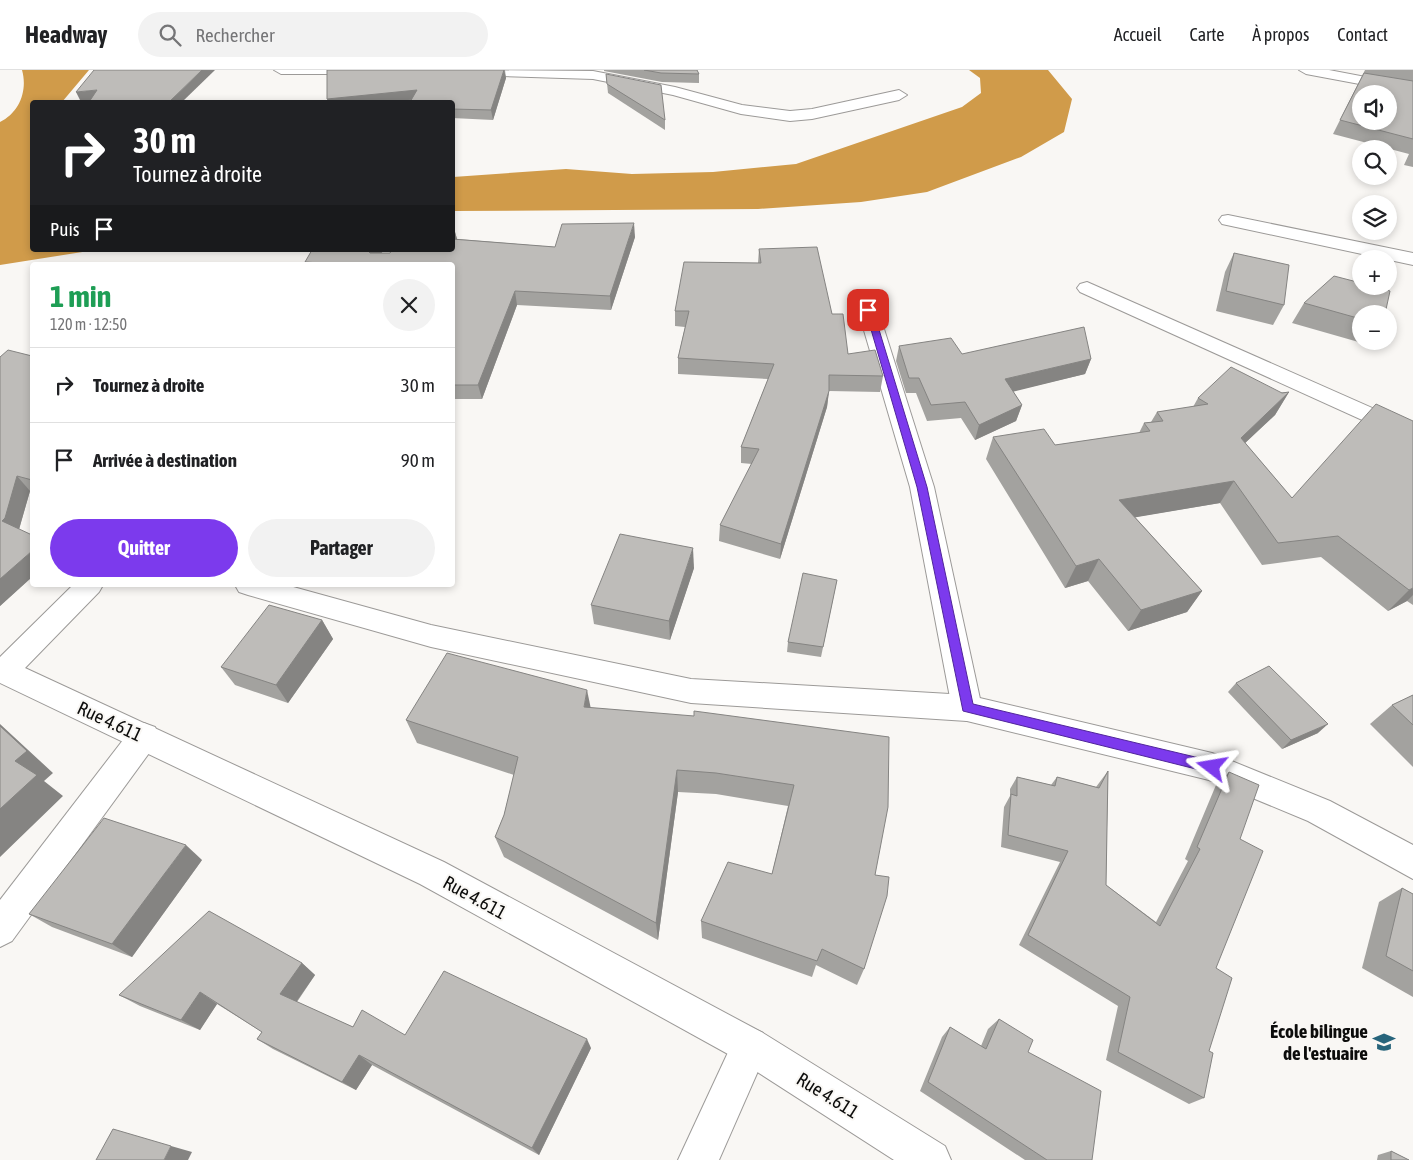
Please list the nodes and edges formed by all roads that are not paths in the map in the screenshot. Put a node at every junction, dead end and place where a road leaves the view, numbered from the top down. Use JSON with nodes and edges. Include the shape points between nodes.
{"nodes":[{"id":1,"x":281,"y":70,"type":"edge"},
{"id":2,"x":380,"y":70,"type":"edge"},
{"id":3,"x":448,"y":70,"type":"edge"},
{"id":4,"x":1306,"y":70,"type":"edge"},
{"id":5,"x":1413,"y":90,"type":"edge"},
{"id":6,"x":899,"y":95,"type":"dead end"},
{"id":7,"x":1228,"y":220,"type":"dead end"},
{"id":8,"x":1413,"y":259,"type":"edge"},
{"id":9,"x":1087,"y":288,"type":"dead end"},
{"id":10,"x":868,"y":310,"type":"dead end"},
{"id":11,"x":1413,"y":435,"type":"edge"},
{"id":12,"x":88,"y":587,"type":"edge"},
{"id":13,"x":255,"y":587,"type":"edge"},
{"id":14,"x":2,"y":670,"type":"edge"},
{"id":15,"x":968,"y":708,"type":"junction"},
{"id":16,"x":144,"y":736,"type":"junction"},
{"id":17,"x":1413,"y":863,"type":"edge"},
{"id":18,"x":0,"y":929,"type":"edge"},
{"id":19,"x":750,"y":1046,"type":"junction"},
{"id":20,"x":698,"y":1160,"type":"edge"},
{"id":21,"x":931,"y":1160,"type":"edge"}],
"edges":[{"from":1,"to":2,"type":"street"},
{"from":3,"to":6,"type":"street","via":[[593,75],[675,91],[742,109],[790,116]]},
{"from":4,"to":5,"type":"street"},
{"from":7,"to":8,"type":"street"},
{"from":9,"to":11,"type":"street"},
{"from":10,"to":15,"type":"street","via":[[922,487]]},
{"from":12,"to":14,"type":"street"},
{"from":13,"to":15,"type":"street","via":[[430,636],[691,691]]},
{"from":14,"to":16,"type":"street","name":"Rue 4.611"},
{"from":15,"to":17,"type":"street","via":[[1212,767],[1319,811]]},
{"from":16,"to":18,"type":"street"},
{"from":16,"to":19,"type":"street","name":"Rue 4.611","via":[[432,873]]},
{"from":19,"to":20,"type":"street"},
{"from":19,"to":21,"type":"street","name":"Rue 4.611"}]}
